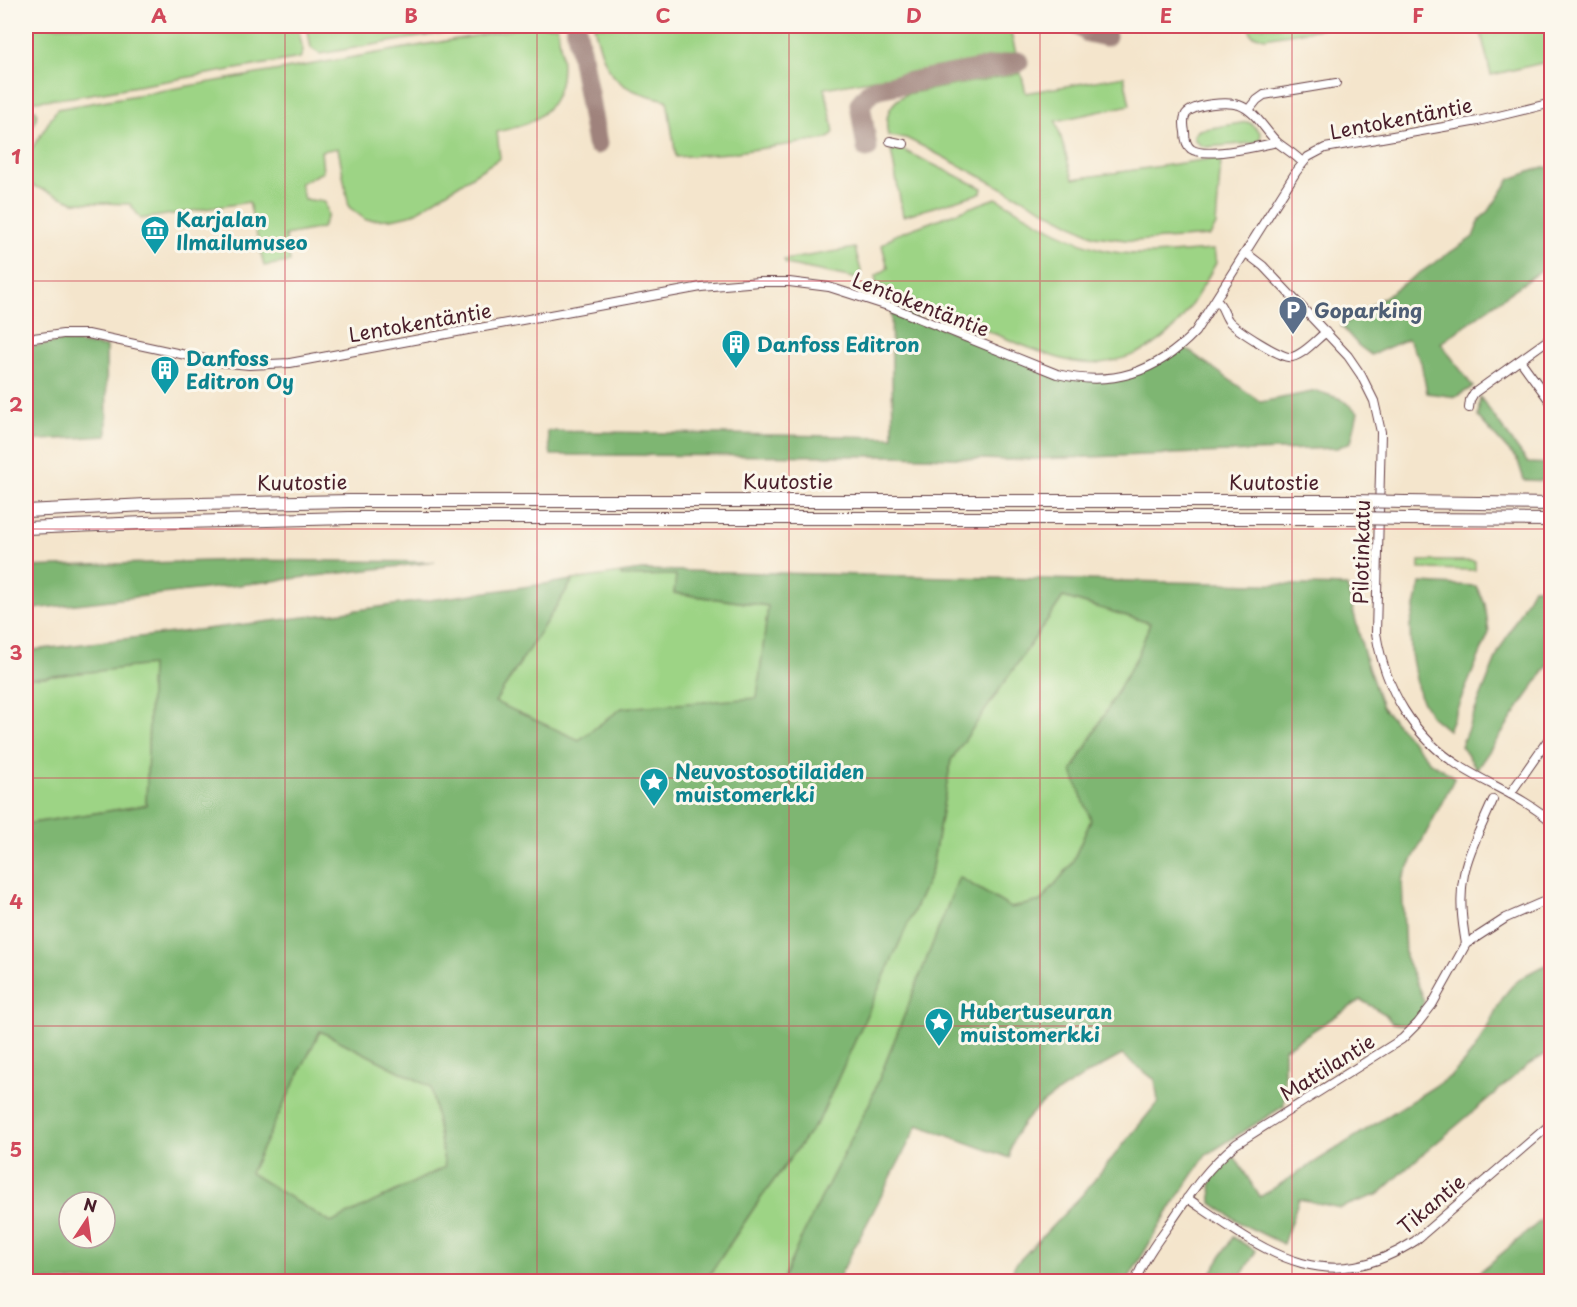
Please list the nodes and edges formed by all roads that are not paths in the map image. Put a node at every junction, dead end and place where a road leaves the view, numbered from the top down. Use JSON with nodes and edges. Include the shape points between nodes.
{"nodes":[{"id":1,"x":1336,"y":83,"type":"dead end"},
{"id":2,"x":1551,"y":103,"type":"edge"},
{"id":3,"x":1249,"y":110,"type":"junction"},
{"id":4,"x":890,"y":141,"type":"dead end"},
{"id":5,"x":1277,"y":142,"type":"junction"},
{"id":6,"x":904,"y":144,"type":"dead end"},
{"id":7,"x":1304,"y":163,"type":"junction"},
{"id":8,"x":1246,"y":253,"type":"junction"},
{"id":9,"x":1216,"y":300,"type":"junction"},
{"id":10,"x":1326,"y":332,"type":"junction"},
{"id":11,"x":1551,"y":337,"type":"edge"},
{"id":12,"x":26,"y":339,"type":"edge"},
{"id":13,"x":1520,"y":360,"type":"junction"},
{"id":14,"x":1551,"y":404,"type":"edge"},
{"id":15,"x":1469,"y":408,"type":"dead end"},
{"id":16,"x":1551,"y":504,"type":"edge"},
{"id":17,"x":26,"y":511,"type":"edge"},
{"id":18,"x":1551,"y":520,"type":"edge"},
{"id":19,"x":26,"y":528,"type":"edge"},
{"id":20,"x":1551,"y":734,"type":"edge"},
{"id":21,"x":1510,"y":794,"type":"junction"},
{"id":22,"x":1493,"y":800,"type":"dead end"},
{"id":23,"x":1551,"y":822,"type":"edge"},
{"id":24,"x":1551,"y":898,"type":"edge"},
{"id":25,"x":1466,"y":944,"type":"junction"},
{"id":26,"x":1551,"y":1123,"type":"edge"},
{"id":27,"x":1187,"y":1198,"type":"junction"},
{"id":28,"x":1135,"y":1281,"type":"edge"}],
"edges":[{"from":1,"to":3,"type":"street","via":[[1264,95]]},
{"from":2,"to":7,"type":"street","name":"Lentokentäntie","via":[[1478,121],[1325,148]]},
{"from":3,"to":5,"type":"street"},
{"from":3,"to":5,"type":"street","via":[[1225,102],[1188,112],[1184,125],[1186,143],[1199,152]]},
{"from":4,"to":6,"type":"street"},
{"from":5,"to":7,"type":"street"},
{"from":7,"to":8,"type":"street","name":"Lentokentäntie"},
{"from":8,"to":9,"type":"street","name":"Lentokentäntie"},
{"from":8,"to":10,"type":"street","name":"Pilotinkatu"},
{"from":9,"to":10,"type":"street","via":[[1237,328],[1283,357],[1295,356]]},
{"from":9,"to":12,"type":"street","name":"Lentokentäntie","via":[[1181,347],[1153,366],[1118,378],[1096,379],[1057,374],[864,297],[789,282],[701,287],[290,363],[218,362],[88,334]]},
{"from":10,"to":21,"type":"street","name":"Pilotinkatu","via":[[1361,375],[1374,400],[1381,432],[1376,633],[1389,683],[1411,722],[1438,750]]},
{"from":11,"to":13,"type":"street"},
{"from":13,"to":14,"type":"street"},
{"from":13,"to":15,"type":"street","via":[[1474,393]]},
{"from":16,"to":17,"type":"highway","name":"Kuutostie","bridge":true,"via":[[350,501]]},
{"from":18,"to":19,"type":"highway","name":"Kuutostie","bridge":true,"via":[[350,518]]},
{"from":20,"to":21,"type":"street"},
{"from":21,"to":23,"type":"street","name":"Pilotinkatu"},
{"from":22,"to":25,"type":"street","via":[[1464,873],[1461,898]]},
{"from":24,"to":25,"type":"street","name":"Mattilantie","via":[[1506,918]]},
{"from":25,"to":27,"type":"street","name":"Mattilantie","via":[[1432,1005],[1402,1039],[1236,1144],[1202,1176]]},
{"from":26,"to":27,"type":"street","name":"Tikantie","via":[[1415,1241],[1367,1263],[1332,1268],[1291,1261],[1270,1252]]},
{"from":27,"to":28,"type":"street","name":"Mattilantie"}]}
